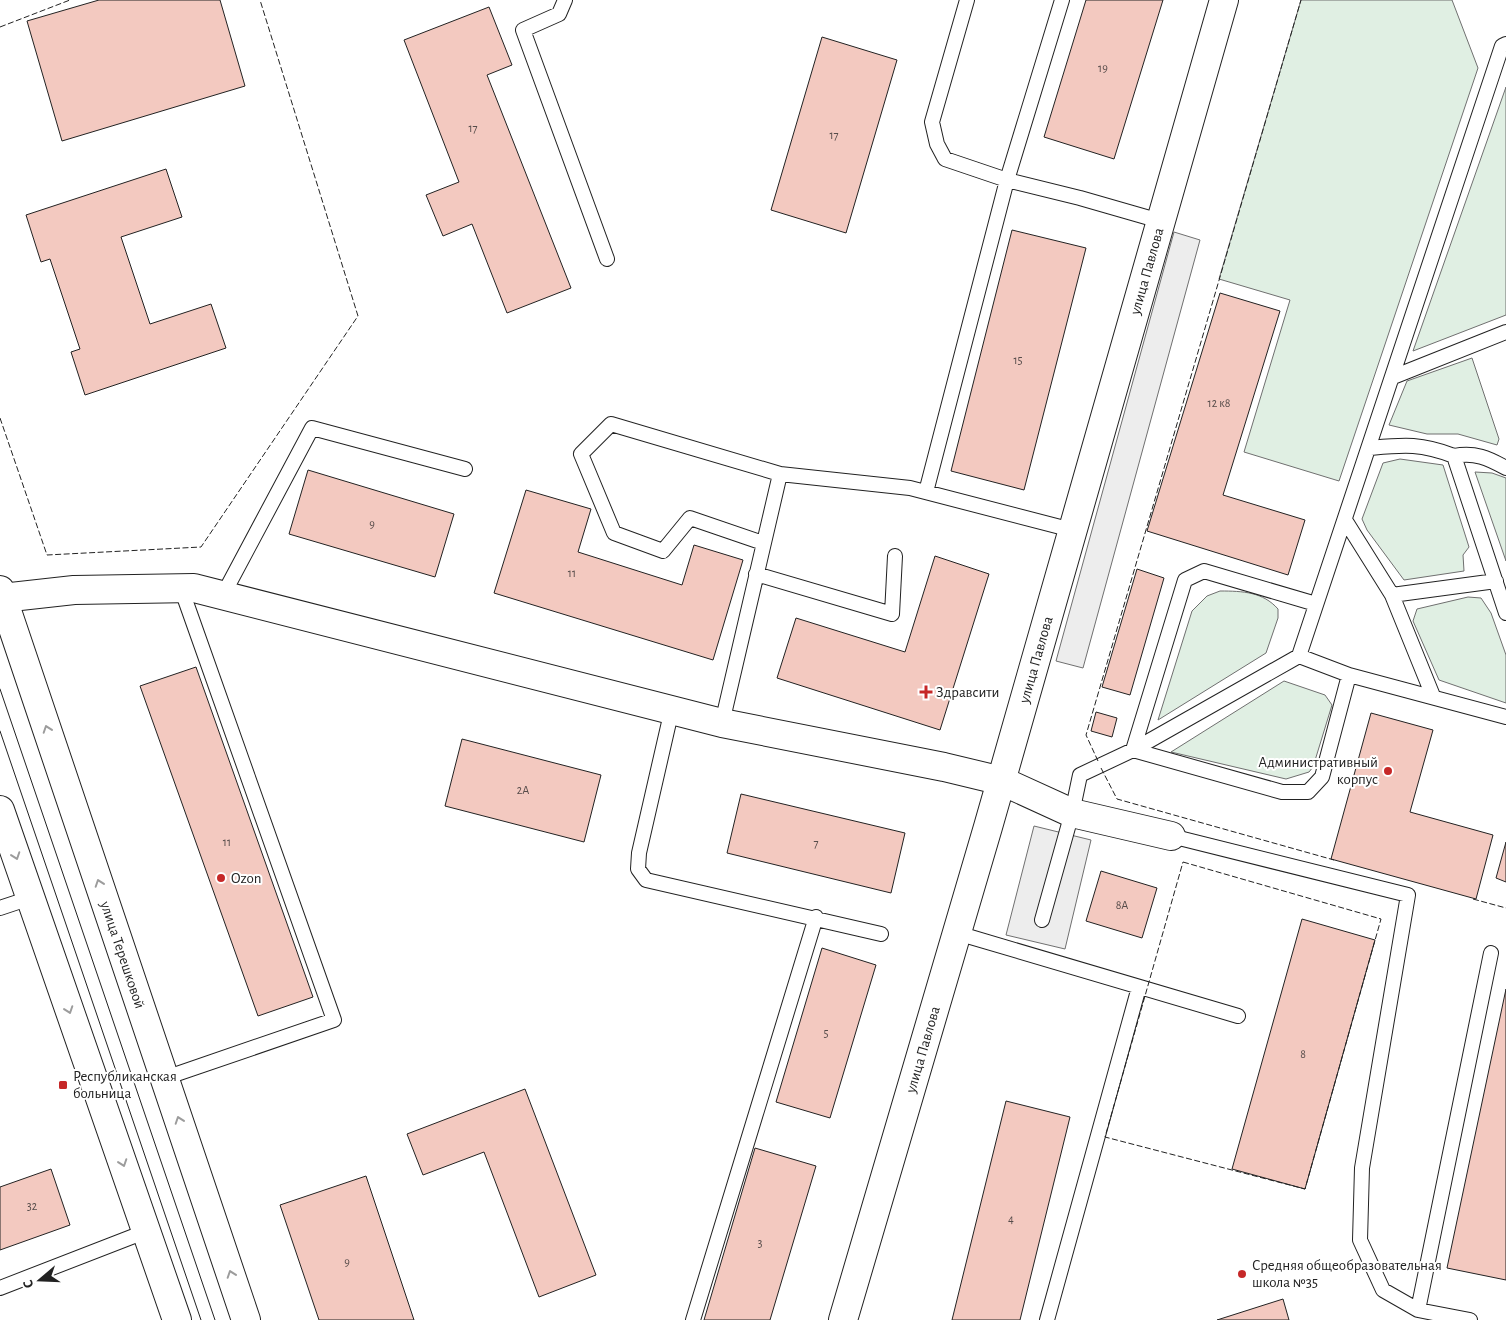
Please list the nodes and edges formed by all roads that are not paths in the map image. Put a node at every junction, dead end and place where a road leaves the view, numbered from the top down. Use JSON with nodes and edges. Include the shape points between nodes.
{"nodes":[{"id":1,"x":565,"y":0,"type":"edge"},
{"id":2,"x":967,"y":0,"type":"edge"},
{"id":3,"x":1062,"y":0,"type":"edge"},
{"id":4,"x":1224,"y":0,"type":"edge"},
{"id":5,"x":1506,"y":44,"type":"edge"},
{"id":6,"x":1007,"y":180,"type":"junction"},
{"id":7,"x":1160,"y":221,"type":"junction"},
{"id":8,"x":607,"y":259,"type":"dead end"},
{"id":9,"x":1506,"y":332,"type":"edge"},
{"id":10,"x":1393,"y":376,"type":"junction"},
{"id":11,"x":1369,"y":448,"type":"junction"},
{"id":12,"x":1454,"y":456,"type":"junction"},
{"id":13,"x":1506,"y":468,"type":"edge"},
{"id":14,"x":465,"y":469,"type":"dead end"},
{"id":15,"x":780,"y":474,"type":"junction"},
{"id":16,"x":926,"y":492,"type":"junction"},
{"id":17,"x":1345,"y":520,"type":"junction"},
{"id":18,"x":1072,"y":530,"type":"junction"},
{"id":19,"x":763,"y":543,"type":"junction"},
{"id":20,"x":894,"y":556,"type":"dead end"},
{"id":21,"x":756,"y":574,"type":"junction"},
{"id":22,"x":1496,"y":581,"type":"junction"},
{"id":23,"x":181,"y":588,"type":"junction"},
{"id":24,"x":1,"y":594,"type":"edge"},
{"id":25,"x":223,"y":595,"type":"junction"},
{"id":26,"x":1392,"y":595,"type":"junction"},
{"id":27,"x":1316,"y":604,"type":"junction"},
{"id":28,"x":1506,"y":613,"type":"edge"},
{"id":29,"x":1299,"y":656,"type":"junction"},
{"id":30,"x":1350,"y":675,"type":"junction"},
{"id":31,"x":1433,"y":696,"type":"junction"},
{"id":32,"x":672,"y":709,"type":"junction"},
{"id":33,"x":1506,"y":717,"type":"edge"},
{"id":34,"x":722,"y":723,"type":"junction"},
{"id":35,"x":1133,"y":750,"type":"junction"},
{"id":36,"x":1002,"y":781,"type":"junction"},
{"id":37,"x":0,"y":810,"type":"edge"},
{"id":38,"x":1072,"y":813,"type":"junction"},
{"id":39,"x":1171,"y":836,"type":"joint"},
{"id":40,"x":30,"y":898,"type":"junction"},
{"id":41,"x":0,"y":908,"type":"edge"},
{"id":42,"x":816,"y":917,"type":"junction"},
{"id":43,"x":1042,"y":920,"type":"dead end"},
{"id":44,"x":957,"y":933,"type":"junction"},
{"id":45,"x":881,"y":934,"type":"dead end"},
{"id":46,"x":1491,"y":953,"type":"dead end"},
{"id":47,"x":1139,"y":987,"type":"junction"},
{"id":48,"x":1238,"y":1016,"type":"dead end"},
{"id":49,"x":165,"y":1078,"type":"junction"},
{"id":50,"x":147,"y":1231,"type":"junction"},
{"id":51,"x":0,"y":1288,"type":"edge"},
{"id":52,"x":1418,"y":1310,"type":"junction"},
{"id":53,"x":177,"y":1320,"type":"edge"},
{"id":54,"x":246,"y":1320,"type":"edge"},
{"id":55,"x":693,"y":1320,"type":"edge"},
{"id":56,"x":843,"y":1320,"type":"edge"},
{"id":57,"x":1047,"y":1320,"type":"edge"},
{"id":58,"x":1470,"y":1320,"type":"edge"}],
"edges":[{"from":1,"to":8,"type":"lane","via":[[559,14],[523,30]]},
{"from":2,"to":6,"type":"lane","via":[[932,122],[937,144],[945,159]]},
{"from":3,"to":6,"type":"lane"},
{"from":4,"to":7,"type":"street","name":"улица Павлова"},
{"from":5,"to":10,"type":"lane","via":[[1502,46]]},
{"from":6,"to":7,"type":"lane"},
{"from":6,"to":16,"type":"lane"},
{"from":7,"to":18,"type":"street","name":"улица Павлова"},
{"from":9,"to":10,"type":"lane"},
{"from":10,"to":11,"type":"lane"},
{"from":11,"to":12,"type":"lane","via":[[1429,447]]},
{"from":11,"to":17,"type":"lane"},
{"from":12,"to":13,"type":"lane","via":[[1479,455]]},
{"from":12,"to":22,"type":"lane"},
{"from":14,"to":25,"type":"lane","via":[[312,428]]},
{"from":15,"to":16,"type":"lane"},
{"from":15,"to":19,"type":"lane"},
{"from":15,"to":19,"type":"lane","via":[[611,424],[580,454],[614,533],[663,551],[690,518]]},
{"from":16,"to":18,"type":"lane"},
{"from":17,"to":26,"type":"lane"},
{"from":17,"to":27,"type":"lane"},
{"from":18,"to":36,"type":"street","name":"улица Павлова"},
{"from":19,"to":21,"type":"lane"},
{"from":20,"to":21,"type":"lane","via":[[892,614]]},
{"from":21,"to":34,"type":"lane"},
{"from":22,"to":26,"type":"lane"},
{"from":22,"to":28,"type":"lane"},
{"from":23,"to":24,"type":"street"},
{"from":23,"to":25,"type":"street"},
{"from":23,"to":49,"type":"lane","via":[[334,1020]]},
{"from":49,"to":24,"type":"street","name":"улица Терешковой","one_way":true},
{"from":25,"to":32,"type":"street"},
{"from":26,"to":31,"type":"lane"},
{"from":27,"to":29,"type":"lane"},
{"from":27,"to":35,"type":"lane","via":[[1204,571],[1185,580]]},
{"from":29,"to":30,"type":"lane"},
{"from":29,"to":35,"type":"lane"},
{"from":30,"to":31,"type":"lane"},
{"from":30,"to":35,"type":"lane","via":[[1322,777],[1308,792],[1282,792]]},
{"from":31,"to":33,"type":"lane"},
{"from":32,"to":34,"type":"street"},
{"from":32,"to":42,"type":"lane","via":[[638,869],[646,880]]},
{"from":34,"to":36,"type":"street"},
{"from":35,"to":38,"type":"lane","via":[[1080,775]]},
{"from":36,"to":38,"type":"street"},
{"from":36,"to":44,"type":"street","name":"улица Павлова"},
{"from":37,"to":40,"type":"street","one_way":true},
{"from":38,"to":39,"type":"street"},
{"from":38,"to":43,"type":"lane"},
{"from":39,"to":52,"type":"lane","via":[[1408,895],[1362,1168],[1360,1240],[1383,1290]]},
{"from":40,"to":41,"type":"lane"},
{"from":40,"to":50,"type":"street","one_way":true},
{"from":42,"to":45,"type":"lane"},
{"from":42,"to":55,"type":"lane"},
{"from":44,"to":47,"type":"lane"},
{"from":44,"to":56,"type":"street","name":"улица Павлова"},
{"from":46,"to":52,"type":"lane"},
{"from":47,"to":48,"type":"lane"},
{"from":47,"to":57,"type":"lane"},
{"from":54,"to":49,"type":"street","name":"улица Терешковой","one_way":true},
{"from":50,"to":51,"type":"lane"},
{"from":50,"to":53,"type":"street"},
{"from":52,"to":58,"type":"lane"}]}
